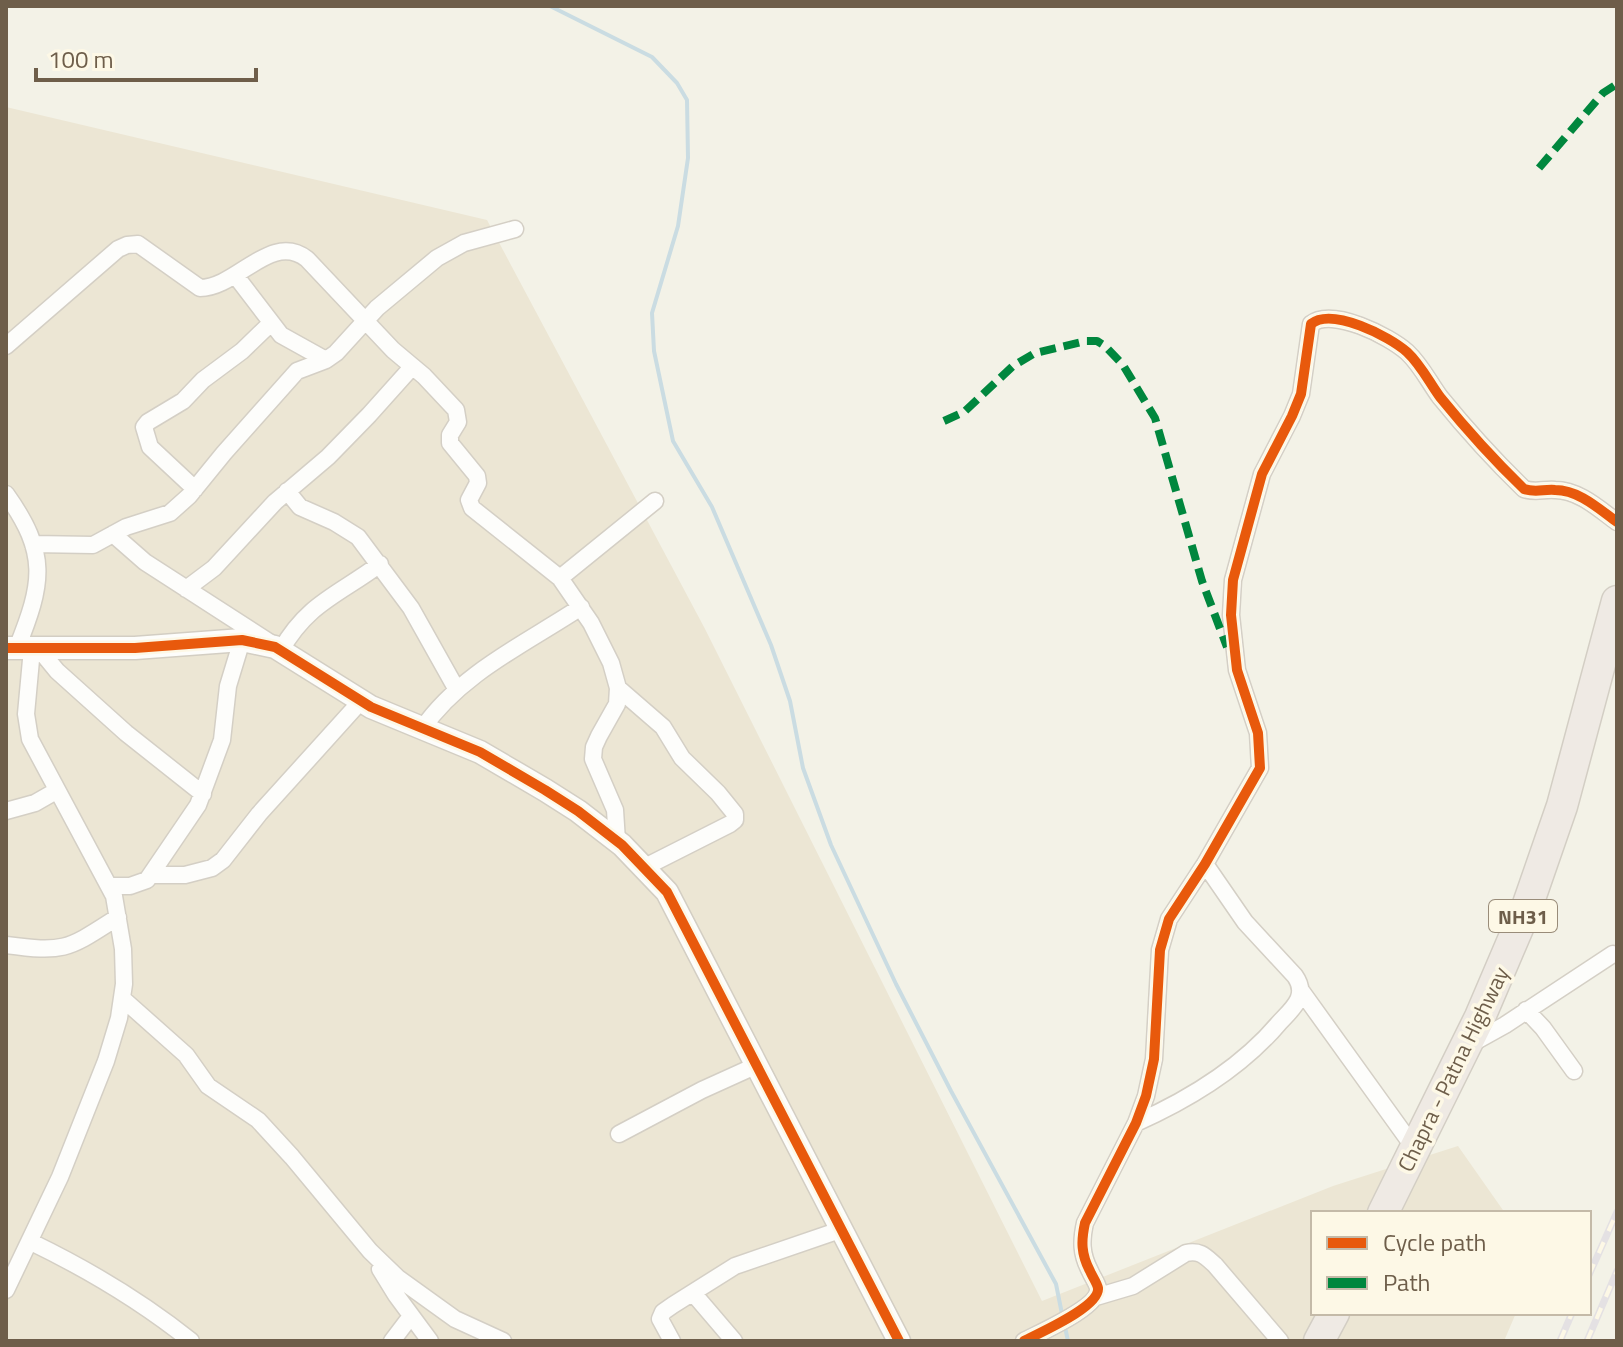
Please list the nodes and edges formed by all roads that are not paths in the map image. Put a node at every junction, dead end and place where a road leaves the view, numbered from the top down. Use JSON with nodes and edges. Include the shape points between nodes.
{"nodes":[{"id":1,"x":515,"y":229,"type":"dead end"},
{"id":2,"x":235,"y":275,"type":"junction"},
{"id":3,"x":366,"y":320,"type":"junction"},
{"id":4,"x":271,"y":323,"type":"junction"},
{"id":5,"x":10,"y":334,"type":"edge"},
{"id":6,"x":326,"y":360,"type":"junction"},
{"id":7,"x":412,"y":367,"type":"junction"},
{"id":8,"x":195,"y":489,"type":"junction"},
{"id":9,"x":287,"y":491,"type":"junction"},
{"id":10,"x":6,"y":494,"type":"edge"},
{"id":11,"x":655,"y":501,"type":"dead end"},
{"id":12,"x":1617,"y":522,"type":"edge"},
{"id":13,"x":113,"y":534,"type":"junction"},
{"id":14,"x":33,"y":544,"type":"junction"},
{"id":15,"x":380,"y":564,"type":"junction"},
{"id":16,"x":560,"y":578,"type":"junction"},
{"id":17,"x":186,"y":589,"type":"junction"},
{"id":18,"x":1617,"y":601,"type":"edge"},
{"id":19,"x":581,"y":607,"type":"junction"},
{"id":20,"x":242,"y":640,"type":"junction"},
{"id":21,"x":278,"y":648,"type":"junction"},
{"id":22,"x":24,"y":649,"type":"edge"},
{"id":23,"x":618,"y":688,"type":"junction"},
{"id":24,"x":457,"y":690,"type":"junction"},
{"id":25,"x":361,"y":701,"type":"junction"},
{"id":26,"x":422,"y":729,"type":"junction"},
{"id":27,"x":56,"y":791,"type":"junction"},
{"id":28,"x":203,"y":794,"type":"junction"},
{"id":29,"x":6,"y":811,"type":"edge"},
{"id":30,"x":617,"y":841,"type":"junction"},
{"id":31,"x":1205,"y":864,"type":"junction"},
{"id":32,"x":645,"y":867,"type":"junction"},
{"id":33,"x":153,"y":875,"type":"junction"},
{"id":34,"x":110,"y":886,"type":"junction"},
{"id":35,"x":118,"y":917,"type":"junction"},
{"id":36,"x":6,"y":945,"type":"edge"},
{"id":37,"x":1613,"y":954,"type":"dead end"},
{"id":38,"x":1302,"y":992,"type":"junction"},
{"id":39,"x":123,"y":999,"type":"junction"},
{"id":40,"x":1526,"y":1010,"type":"junction"},
{"id":41,"x":1464,"y":1048,"type":"junction"},
{"id":42,"x":755,"y":1066,"type":"junction"},
{"id":43,"x":1574,"y":1071,"type":"dead end"},
{"id":44,"x":1136,"y":1123,"type":"junction"},
{"id":45,"x":619,"y":1134,"type":"dead end"},
{"id":46,"x":1415,"y":1149,"type":"junction"},
{"id":47,"x":1384,"y":1211,"type":"edge"},
{"id":48,"x":840,"y":1230,"type":"junction"},
{"id":49,"x":31,"y":1242,"type":"junction"},
{"id":50,"x":370,"y":1251,"type":"junction"},
{"id":51,"x":6,"y":1290,"type":"edge"},
{"id":52,"x":693,"y":1293,"type":"junction"},
{"id":53,"x":1092,"y":1302,"type":"junction"},
{"id":54,"x":1333,"y":1315,"type":"edge"},
{"id":55,"x":411,"y":1316,"type":"junction"},
{"id":56,"x":191,"y":1341,"type":"edge"},
{"id":57,"x":392,"y":1341,"type":"edge"},
{"id":58,"x":430,"y":1341,"type":"edge"},
{"id":59,"x":503,"y":1341,"type":"edge"},
{"id":60,"x":672,"y":1341,"type":"edge"},
{"id":61,"x":734,"y":1341,"type":"edge"},
{"id":62,"x":899,"y":1341,"type":"edge"},
{"id":63,"x":1024,"y":1341,"type":"edge"},
{"id":64,"x":1280,"y":1341,"type":"edge"},
{"id":65,"x":1319,"y":1341,"type":"edge"}],
"edges":[{"from":1,"to":3,"type":"street","via":[[464,243],[437,258]]},
{"from":2,"to":3,"type":"street","via":[[280,250],[297,251]]},
{"from":2,"to":4,"type":"street"},
{"from":2,"to":5,"type":"street","via":[[200,288],[138,244],[127,245]]},
{"from":3,"to":6,"type":"street"},
{"from":3,"to":7,"type":"street"},
{"from":4,"to":6,"type":"street","via":[[292,343]]},
{"from":4,"to":8,"type":"street","via":[[183,401],[144,427],[150,447]]},
{"from":6,"to":8,"type":"street","via":[[297,371]]},
{"from":7,"to":9,"type":"street","via":[[328,457]]},
{"from":7,"to":16,"type":"street","via":[[456,410],[458,422],[450,443],[477,476],[469,500],[472,508]]},
{"from":8,"to":13,"type":"street","via":[[170,513]]},
{"from":9,"to":15,"type":"street","via":[[300,507],[358,537]]},
{"from":9,"to":17,"type":"street","via":[[214,568]]},
{"from":10,"to":14,"type":"street"},
{"from":11,"to":16,"type":"street"},
{"from":12,"to":31,"type":"street","via":[[1568,491],[1524,489],[1452,411],[1411,355],[1352,323],[1317,319],[1311,324],[1301,394],[1255,495],[1231,597],[1237,670],[1258,733],[1260,768]]},
{"from":13,"to":14,"type":"street","via":[[83,547]]},
{"from":13,"to":17,"type":"street"},
{"from":14,"to":22,"type":"street","via":[[38,586]]},
{"from":15,"to":21,"type":"street","via":[[306,615]]},
{"from":15,"to":24,"type":"street"},
{"from":16,"to":19,"type":"street"},
{"from":17,"to":21,"type":"street"},
{"from":18,"to":41,"type":"highway","name":"Chapra - Patna Highway","number":"NH31","via":[[1544,862]]},
{"from":19,"to":23,"type":"street","via":[[604,646]]},
{"from":19,"to":24,"type":"street"},
{"from":20,"to":21,"type":"street"},
{"from":20,"to":22,"type":"street"},
{"from":20,"to":28,"type":"street","via":[[228,686],[222,740]]},
{"from":21,"to":25,"type":"street"},
{"from":22,"to":27,"type":"street","via":[[27,727]]},
{"from":22,"to":28,"type":"street"},
{"from":23,"to":30,"type":"street","via":[[617,704],[593,759],[615,810]]},
{"from":23,"to":32,"type":"street","via":[[663,727],[682,758],[735,814],[730,824]]},
{"from":24,"to":26,"type":"street"},
{"from":25,"to":26,"type":"street"},
{"from":25,"to":33,"type":"street","via":[[223,860],[185,875]]},
{"from":26,"to":30,"type":"street","via":[[480,752]]},
{"from":27,"to":29,"type":"street"},
{"from":27,"to":34,"type":"street"},
{"from":28,"to":33,"type":"street"},
{"from":30,"to":32,"type":"street"},
{"from":31,"to":38,"type":"street","via":[[1245,922],[1295,976]]},
{"from":31,"to":44,"type":"street","via":[[1163,937],[1154,1059]]},
{"from":32,"to":42,"type":"street","via":[[673,902]]},
{"from":33,"to":34,"type":"street","via":[[141,883]]},
{"from":34,"to":35,"type":"street"},
{"from":35,"to":36,"type":"street","via":[[61,949]]},
{"from":35,"to":39,"type":"street"},
{"from":37,"to":40,"type":"street"},
{"from":38,"to":44,"type":"street","via":[[1243,1060]]},
{"from":38,"to":46,"type":"street"},
{"from":39,"to":49,"type":"street","via":[[106,1061]]},
{"from":39,"to":50,"type":"street","via":[[186,1055],[208,1086],[258,1120]]},
{"from":40,"to":41,"type":"street"},
{"from":40,"to":43,"type":"street"},
{"from":41,"to":46,"type":"highway","name":"Chapra - Patna Highway","number":"NH31"},
{"from":42,"to":45,"type":"street"},
{"from":42,"to":48,"type":"street"},
{"from":44,"to":53,"type":"street","via":[[1085,1223],[1081,1246],[1098,1288]]},
{"from":46,"to":47,"type":"highway","name":"Chapra - Patna Highway","number":"NH31"},
{"from":48,"to":52,"type":"street","via":[[735,1266]]},
{"from":48,"to":62,"type":"street"},
{"from":49,"to":51,"type":"street"},
{"from":49,"to":56,"type":"street","via":[[106,1280]]},
{"from":50,"to":55,"type":"street"},
{"from":50,"to":59,"type":"street","via":[[414,1291],[469,1327]]},
{"from":52,"to":60,"type":"street","via":[[663,1312],[660,1319]]},
{"from":52,"to":61,"type":"street"},
{"from":53,"to":63,"type":"street"},
{"from":53,"to":64,"type":"street","via":[[1195,1251],[1215,1265]]},
{"from":54,"to":65,"type":"highway"},
{"from":55,"to":57,"type":"street"},
{"from":55,"to":58,"type":"street"}]}
